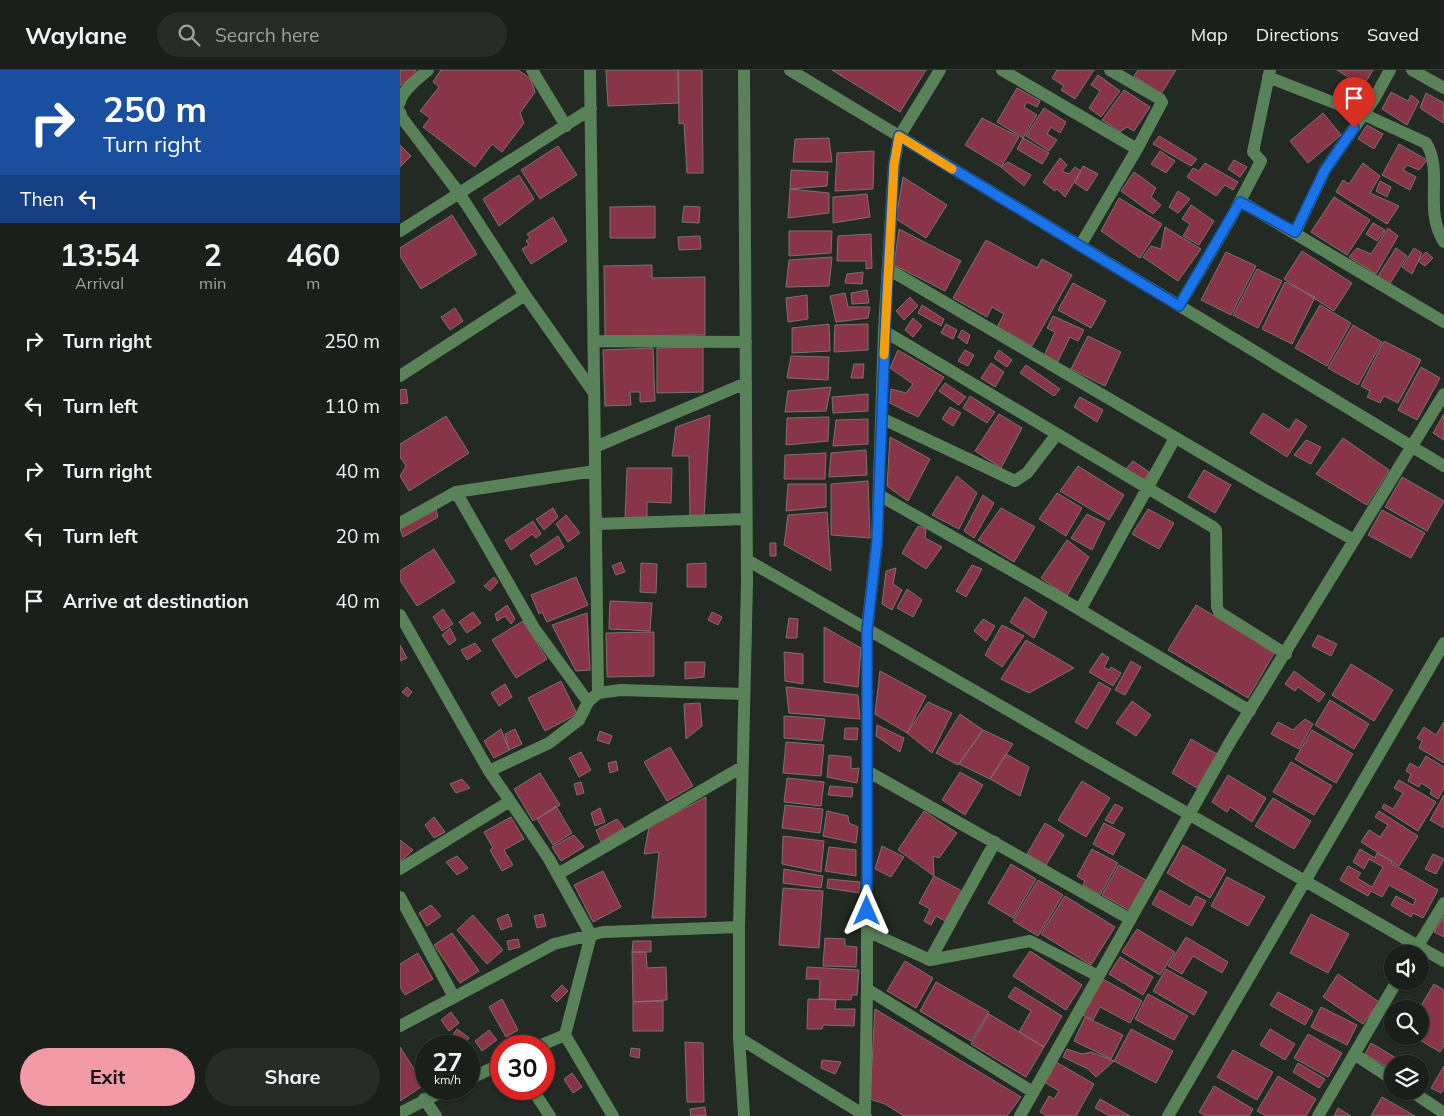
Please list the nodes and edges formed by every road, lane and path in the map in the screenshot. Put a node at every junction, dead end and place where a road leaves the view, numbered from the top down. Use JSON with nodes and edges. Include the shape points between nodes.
{"nodes":[{"id":1,"x":428,"y":70,"type":"edge"},
{"id":2,"x":532,"y":70,"type":"edge"},
{"id":3,"x":590,"y":70,"type":"edge"},
{"id":4,"x":744,"y":70,"type":"edge"},
{"id":5,"x":790,"y":70,"type":"edge"},
{"id":6,"x":940,"y":70,"type":"edge"},
{"id":7,"x":1002,"y":70,"type":"edge"},
{"id":8,"x":1110,"y":70,"type":"edge"},
{"id":9,"x":1390,"y":70,"type":"edge"},
{"id":10,"x":1412,"y":70,"type":"edge"},
{"id":11,"x":1269,"y":74,"type":"edge"},
{"id":12,"x":810,"y":75,"type":"edge"},
{"id":13,"x":1444,"y":88,"type":"edge"},
{"id":14,"x":400,"y":102,"type":"edge"},
{"id":15,"x":591,"y":109,"type":"junction"},
{"id":16,"x":400,"y":112,"type":"edge"},
{"id":17,"x":1363,"y":114,"type":"junction"},
{"id":18,"x":566,"y":126,"type":"junction"},
{"id":19,"x":899,"y":136,"type":"junction"},
{"id":20,"x":1137,"y":149,"type":"junction"},
{"id":21,"x":459,"y":193,"type":"junction"},
{"id":22,"x":1240,"y":202,"type":"junction"},
{"id":23,"x":400,"y":231,"type":"edge"},
{"id":24,"x":1295,"y":232,"type":"junction"},
{"id":25,"x":1444,"y":242,"type":"edge"},
{"id":26,"x":1080,"y":246,"type":"junction"},
{"id":27,"x":888,"y":270,"type":"junction"},
{"id":28,"x":524,"y":295,"type":"junction"},
{"id":29,"x":1179,"y":306,"type":"junction"},
{"id":30,"x":1444,"y":322,"type":"edge"},
{"id":31,"x":884,"y":331,"type":"junction"},
{"id":32,"x":594,"y":341,"type":"junction"},
{"id":33,"x":746,"y":342,"type":"junction"},
{"id":34,"x":400,"y":376,"type":"edge"},
{"id":35,"x":746,"y":383,"type":"junction"},
{"id":36,"x":594,"y":393,"type":"junction"},
{"id":37,"x":1444,"y":394,"type":"edge"},
{"id":38,"x":882,"y":418,"type":"junction"},
{"id":39,"x":1058,"y":434,"type":"junction"},
{"id":40,"x":1175,"y":438,"type":"junction"},
{"id":41,"x":1410,"y":446,"type":"junction"},
{"id":42,"x":595,"y":447,"type":"junction"},
{"id":43,"x":1444,"y":466,"type":"edge"},
{"id":44,"x":595,"y":472,"type":"junction"},
{"id":45,"x":1147,"y":488,"type":"junction"},
{"id":46,"x":456,"y":492,"type":"junction"},
{"id":47,"x":878,"y":495,"type":"junction"},
{"id":48,"x":746,"y":519,"type":"junction"},
{"id":49,"x":400,"y":523,"type":"edge"},
{"id":50,"x":596,"y":524,"type":"junction"},
{"id":51,"x":1354,"y":540,"type":"junction"},
{"id":52,"x":747,"y":560,"type":"junction"},
{"id":53,"x":1080,"y":610,"type":"junction"},
{"id":54,"x":400,"y":615,"type":"edge"},
{"id":55,"x":867,"y":630,"type":"junction"},
{"id":56,"x":1444,"y":644,"type":"edge"},
{"id":57,"x":1286,"y":654,"type":"junction"},
{"id":58,"x":598,"y":693,"type":"junction"},
{"id":59,"x":744,"y":694,"type":"junction"},
{"id":60,"x":588,"y":702,"type":"junction"},
{"id":61,"x":1250,"y":711,"type":"junction"},
{"id":62,"x":742,"y":767,"type":"junction"},
{"id":63,"x":490,"y":770,"type":"junction"},
{"id":64,"x":868,"y":771,"type":"junction"},
{"id":65,"x":510,"y":801,"type":"junction"},
{"id":66,"x":1189,"y":814,"type":"junction"},
{"id":67,"x":995,"y":842,"type":"junction"},
{"id":68,"x":400,"y":869,"type":"edge"},
{"id":69,"x":558,"y":874,"type":"junction"},
{"id":70,"x":1307,"y":882,"type":"junction"},
{"id":71,"x":400,"y":897,"type":"edge"},
{"id":72,"x":1444,"y":903,"type":"edge"},
{"id":73,"x":1130,"y":919,"type":"junction"},
{"id":74,"x":739,"y":927,"type":"junction"},
{"id":75,"x":867,"y":931,"type":"junction"},
{"id":76,"x":591,"y":934,"type":"junction"},
{"id":77,"x":1408,"y":945,"type":"edge"},
{"id":78,"x":1419,"y":945,"type":"edge"},
{"id":79,"x":1429,"y":955,"type":"edge"},
{"id":80,"x":930,"y":960,"type":"junction"},
{"id":81,"x":1444,"y":961,"type":"edge"},
{"id":82,"x":1098,"y":976,"type":"junction"},
{"id":83,"x":867,"y":989,"type":"junction"},
{"id":84,"x":1392,"y":990,"type":"edge"},
{"id":85,"x":454,"y":997,"type":"junction"},
{"id":86,"x":400,"y":1026,"type":"edge"},
{"id":87,"x":565,"y":1034,"type":"junction"},
{"id":88,"x":739,"y":1038,"type":"junction"},
{"id":89,"x":555,"y":1039,"type":"edge"},
{"id":90,"x":1354,"y":1054,"type":"junction"},
{"id":91,"x":1384,"y":1074,"type":"edge"},
{"id":92,"x":1033,"y":1092,"type":"junction"},
{"id":93,"x":422,"y":1100,"type":"edge"},
{"id":94,"x":425,"y":1100,"type":"edge"},
{"id":95,"x":539,"y":1100,"type":"edge"},
{"id":96,"x":1424,"y":1100,"type":"edge"},
{"id":97,"x":400,"y":1113,"type":"edge"},
{"id":98,"x":1444,"y":1113,"type":"edge"},
{"id":99,"x":436,"y":1116,"type":"edge"},
{"id":100,"x":550,"y":1116,"type":"edge"},
{"id":101,"x":613,"y":1116,"type":"edge"},
{"id":102,"x":744,"y":1116,"type":"edge"},
{"id":103,"x":865,"y":1116,"type":"edge"},
{"id":104,"x":1020,"y":1116,"type":"edge"},
{"id":105,"x":1168,"y":1116,"type":"edge"},
{"id":106,"x":1318,"y":1116,"type":"edge"}],
"edges":[{"from":1,"to":14,"type":"street","via":[[412,84]]},
{"from":2,"to":18,"type":"street"},
{"from":3,"to":15,"type":"street"},
{"from":4,"to":33,"type":"street"},
{"from":5,"to":12,"type":"street"},
{"from":6,"to":19,"type":"street"},
{"from":7,"to":20,"type":"street"},
{"from":8,"to":20,"type":"street","via":[[1162,102]]},
{"from":9,"to":17,"type":"street"},
{"from":10,"to":13,"type":"street"},
{"from":11,"to":17,"type":"street"},
{"from":11,"to":22,"type":"street","via":[[1253,152],[1261,161]]},
{"from":12,"to":19,"type":"street"},
{"from":15,"to":18,"type":"street"},
{"from":15,"to":32,"type":"street"},
{"from":16,"to":21,"type":"street"},
{"from":17,"to":24,"type":"street","via":[[1325,170]]},
{"from":17,"to":25,"type":"street","via":[[1426,143],[1439,156],[1443,174],[1438,233]]},
{"from":18,"to":21,"type":"street"},
{"from":19,"to":26,"type":"street"},
{"from":19,"to":27,"type":"street","via":[[894,165]]},
{"from":20,"to":26,"type":"street"},
{"from":21,"to":23,"type":"street"},
{"from":21,"to":28,"type":"street"},
{"from":22,"to":24,"type":"street"},
{"from":22,"to":29,"type":"street"},
{"from":24,"to":30,"type":"street"},
{"from":26,"to":29,"type":"street"},
{"from":27,"to":31,"type":"street"},
{"from":27,"to":40,"type":"street"},
{"from":28,"to":34,"type":"street"},
{"from":28,"to":36,"type":"street"},
{"from":29,"to":41,"type":"street"},
{"from":31,"to":38,"type":"street"},
{"from":31,"to":39,"type":"street"},
{"from":32,"to":33,"type":"street"},
{"from":32,"to":36,"type":"street"},
{"from":33,"to":35,"type":"street"},
{"from":35,"to":42,"type":"street"},
{"from":35,"to":48,"type":"street"},
{"from":36,"to":42,"type":"street"},
{"from":37,"to":41,"type":"street"},
{"from":38,"to":39,"type":"street","via":[[1015,481],[1027,473]]},
{"from":38,"to":47,"type":"street"},
{"from":39,"to":45,"type":"street"},
{"from":40,"to":45,"type":"street"},
{"from":40,"to":51,"type":"street"},
{"from":41,"to":43,"type":"street"},
{"from":41,"to":51,"type":"street"},
{"from":42,"to":44,"type":"street"},
{"from":44,"to":46,"type":"street"},
{"from":44,"to":50,"type":"street"},
{"from":45,"to":53,"type":"street"},
{"from":45,"to":57,"type":"street","via":[[1216,530],[1216,607]]},
{"from":46,"to":49,"type":"street"},
{"from":46,"to":60,"type":"street","via":[[534,628]]},
{"from":47,"to":53,"type":"street"},
{"from":47,"to":55,"type":"street","via":[[877,542]]},
{"from":48,"to":50,"type":"street"},
{"from":48,"to":52,"type":"street"},
{"from":50,"to":58,"type":"street"},
{"from":51,"to":57,"type":"street"},
{"from":52,"to":55,"type":"street"},
{"from":52,"to":59,"type":"street"},
{"from":53,"to":61,"type":"street"},
{"from":54,"to":63,"type":"street"},
{"from":55,"to":64,"type":"street"},
{"from":55,"to":66,"type":"street"},
{"from":56,"to":70,"type":"street"},
{"from":57,"to":61,"type":"street"},
{"from":58,"to":59,"type":"street","via":[[621,690]]},
{"from":58,"to":60,"type":"street"},
{"from":59,"to":62,"type":"street"},
{"from":60,"to":63,"type":"street","via":[[579,720],[549,743]]},
{"from":61,"to":66,"type":"street"},
{"from":62,"to":69,"type":"street"},
{"from":62,"to":74,"type":"street"},
{"from":63,"to":65,"type":"street"},
{"from":64,"to":67,"type":"street"},
{"from":64,"to":75,"type":"street"},
{"from":65,"to":68,"type":"street"},
{"from":65,"to":69,"type":"street"},
{"from":66,"to":70,"type":"street"},
{"from":66,"to":73,"type":"street"},
{"from":67,"to":73,"type":"street"},
{"from":67,"to":80,"type":"street"},
{"from":69,"to":76,"type":"street"},
{"from":70,"to":77,"type":"street"},
{"from":70,"to":105,"type":"street"},
{"from":71,"to":85,"type":"street"},
{"from":72,"to":78,"type":"street"},
{"from":73,"to":82,"type":"street"},
{"from":74,"to":76,"type":"street"},
{"from":74,"to":88,"type":"street"},
{"from":75,"to":80,"type":"street"},
{"from":75,"to":83,"type":"street"},
{"from":76,"to":85,"type":"street","via":[[554,944]]},
{"from":76,"to":87,"type":"street"},
{"from":79,"to":81,"type":"street"},
{"from":80,"to":82,"type":"street","via":[[1030,941]]},
{"from":82,"to":92,"type":"street"},
{"from":83,"to":92,"type":"street"},
{"from":83,"to":103,"type":"street"},
{"from":84,"to":90,"type":"street"},
{"from":85,"to":86,"type":"street"},
{"from":87,"to":89,"type":"street"},
{"from":87,"to":101,"type":"street"},
{"from":88,"to":102,"type":"street"},
{"from":88,"to":103,"type":"street"},
{"from":90,"to":91,"type":"street"},
{"from":90,"to":106,"type":"street"},
{"from":92,"to":104,"type":"street"},
{"from":93,"to":97,"type":"street"},
{"from":94,"to":99,"type":"street"},
{"from":95,"to":100,"type":"street"},
{"from":96,"to":98,"type":"street"}]}
